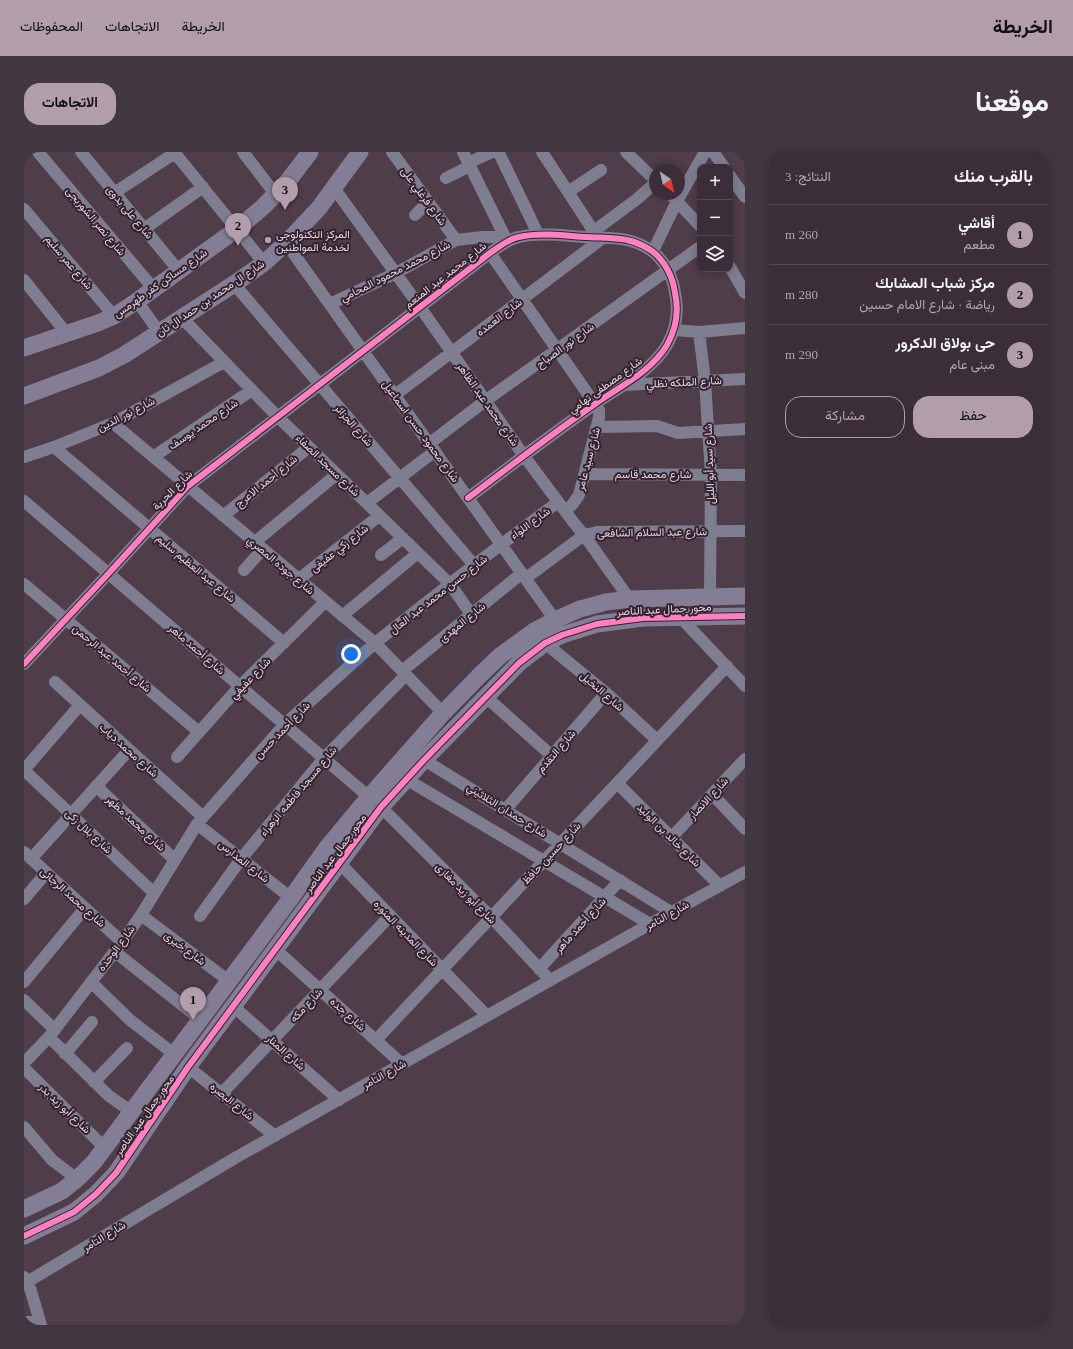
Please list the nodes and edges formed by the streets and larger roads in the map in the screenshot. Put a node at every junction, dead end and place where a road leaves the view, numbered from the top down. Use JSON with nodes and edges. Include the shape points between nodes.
{"nodes":[{"id":1,"x":38,"y":152,"type":"edge"},
{"id":2,"x":243,"y":152,"type":"edge"},
{"id":3,"x":310,"y":152,"type":"edge"},
{"id":4,"x":360,"y":152,"type":"edge"},
{"id":5,"x":392,"y":152,"type":"edge"},
{"id":6,"x":462,"y":152,"type":"edge"},
{"id":7,"x":492,"y":152,"type":"edge"},
{"id":8,"x":496,"y":152,"type":"edge"},
{"id":9,"x":626,"y":152,"type":"edge"},
{"id":10,"x":705,"y":152,"type":"edge"},
{"id":11,"x":713,"y":152,"type":"edge"},
{"id":12,"x":546,"y":153,"type":"edge"},
{"id":13,"x":88,"y":154,"type":"edge"},
{"id":14,"x":180,"y":154,"type":"edge"},
{"id":15,"x":722,"y":164,"type":"edge"},
{"id":16,"x":469,"y":165,"type":"junction"},
{"id":17,"x":601,"y":170,"type":"dead end"},
{"id":18,"x":649,"y":174,"type":"edge"},
{"id":19,"x":446,"y":178,"type":"dead end"},
{"id":20,"x":733,"y":180,"type":"edge"},
{"id":21,"x":685,"y":181,"type":"edge"},
{"id":22,"x":203,"y":187,"type":"junction"},
{"id":23,"x":334,"y":188,"type":"junction"},
{"id":24,"x":649,"y":189,"type":"edge"},
{"id":25,"x":568,"y":192,"type":"junction"},
{"id":26,"x":114,"y":193,"type":"junction"},
{"id":27,"x":276,"y":195,"type":"junction"},
{"id":28,"x":745,"y":197,"type":"edge"},
{"id":29,"x":673,"y":200,"type":"edge"},
{"id":30,"x":677,"y":200,"type":"edge"},
{"id":31,"x":428,"y":202,"type":"junction"},
{"id":32,"x":24,"y":209,"type":"edge"},
{"id":33,"x":415,"y":215,"type":"dead end"},
{"id":34,"x":697,"y":223,"type":"edge"},
{"id":35,"x":144,"y":229,"type":"junction"},
{"id":36,"x":237,"y":229,"type":"junction"},
{"id":37,"x":538,"y":234,"type":"junction"},
{"id":38,"x":598,"y":236,"type":"junction"},
{"id":39,"x":456,"y":240,"type":"junction"},
{"id":40,"x":507,"y":241,"type":"junction"},
{"id":41,"x":286,"y":243,"type":"junction"},
{"id":42,"x":697,"y":249,"type":"edge"},
{"id":43,"x":653,"y":251,"type":"junction"},
{"id":44,"x":490,"y":253,"type":"junction"},
{"id":45,"x":264,"y":262,"type":"junction"},
{"id":46,"x":179,"y":271,"type":"junction"},
{"id":47,"x":668,"y":271,"type":"junction"},
{"id":48,"x":733,"y":272,"type":"edge"},
{"id":49,"x":396,"y":273,"type":"junction"},
{"id":50,"x":24,"y":280,"type":"edge"},
{"id":51,"x":234,"y":284,"type":"junction"},
{"id":52,"x":154,"y":289,"type":"junction"},
{"id":53,"x":745,"y":293,"type":"edge"},
{"id":54,"x":522,"y":299,"type":"junction"},
{"id":55,"x":137,"y":301,"type":"junction"},
{"id":56,"x":330,"y":304,"type":"junction"},
{"id":57,"x":420,"y":307,"type":"junction"},
{"id":58,"x":114,"y":316,"type":"junction"},
{"id":59,"x":182,"y":318,"type":"junction"},
{"id":60,"x":745,"y":328,"type":"edge"},
{"id":61,"x":674,"y":330,"type":"junction"},
{"id":62,"x":159,"y":332,"type":"junction"},
{"id":63,"x":699,"y":332,"type":"junction"},
{"id":64,"x":66,"y":334,"type":"junction"},
{"id":65,"x":25,"y":345,"type":"edge"},
{"id":66,"x":558,"y":350,"type":"junction"},
{"id":67,"x":363,"y":351,"type":"junction"},
{"id":68,"x":452,"y":353,"type":"junction"},
{"id":69,"x":224,"y":362,"type":"junction"},
{"id":70,"x":745,"y":379,"type":"edge"},
{"id":71,"x":705,"y":381,"type":"junction"},
{"id":72,"x":319,"y":384,"type":"junction"},
{"id":73,"x":623,"y":385,"type":"junction"},
{"id":74,"x":252,"y":390,"type":"junction"},
{"id":75,"x":24,"y":396,"type":"edge"},
{"id":76,"x":395,"y":396,"type":"junction"},
{"id":77,"x":485,"y":401,"type":"junction"},
{"id":78,"x":595,"y":404,"type":"junction"},
{"id":79,"x":277,"y":416,"type":"junction"},
{"id":80,"x":113,"y":423,"type":"junction"},
{"id":81,"x":597,"y":427,"type":"junction"},
{"id":82,"x":745,"y":429,"type":"edge"},
{"id":83,"x":709,"y":431,"type":"junction"},
{"id":84,"x":309,"y":446,"type":"junction"},
{"id":85,"x":54,"y":447,"type":"junction"},
{"id":86,"x":432,"y":447,"type":"junction"},
{"id":87,"x":524,"y":456,"type":"junction"},
{"id":88,"x":24,"y":457,"type":"edge"},
{"id":89,"x":153,"y":457,"type":"junction"},
{"id":90,"x":337,"y":474,"type":"junction"},
{"id":91,"x":585,"y":474,"type":"junction"},
{"id":92,"x":711,"y":475,"type":"junction"},
{"id":93,"x":745,"y":475,"type":"edge"},
{"id":94,"x":400,"y":478,"type":"junction"},
{"id":95,"x":188,"y":486,"type":"junction"},
{"id":96,"x":468,"y":498,"type":"junction"},
{"id":97,"x":24,"y":501,"type":"edge"},
{"id":98,"x":367,"y":503,"type":"junction"},
{"id":99,"x":562,"y":507,"type":"junction"},
{"id":100,"x":223,"y":516,"type":"junction"},
{"id":101,"x":379,"y":516,"type":"junction"},
{"id":102,"x":149,"y":528,"type":"junction"},
{"id":103,"x":711,"y":531,"type":"junction"},
{"id":104,"x":745,"y":531,"type":"edge"},
{"id":105,"x":584,"y":535,"type":"junction"},
{"id":106,"x":403,"y":538,"type":"junction"},
{"id":107,"x":502,"y":544,"type":"junction"},
{"id":108,"x":259,"y":546,"type":"junction"},
{"id":109,"x":418,"y":553,"type":"junction"},
{"id":110,"x":382,"y":556,"type":"dead end"},
{"id":111,"x":474,"y":565,"type":"junction"},
{"id":112,"x":244,"y":570,"type":"dead end"},
{"id":113,"x":109,"y":573,"type":"junction"},
{"id":114,"x":524,"y":575,"type":"junction"},
{"id":115,"x":299,"y":579,"type":"junction"},
{"id":116,"x":450,"y":584,"type":"junction"},
{"id":117,"x":26,"y":590,"type":"edge"},
{"id":118,"x":745,"y":596,"type":"edge"},
{"id":119,"x":710,"y":597,"type":"junction"},
{"id":120,"x":631,"y":599,"type":"junction"},
{"id":121,"x":325,"y":602,"type":"junction"},
{"id":122,"x":471,"y":614,"type":"junction"},
{"id":123,"x":342,"y":616,"type":"junction"},
{"id":124,"x":745,"y":616,"type":"edge"},
{"id":125,"x":680,"y":617,"type":"junction"},
{"id":126,"x":643,"y":618,"type":"junction"},
{"id":127,"x":66,"y":619,"type":"junction"},
{"id":128,"x":555,"y":620,"type":"junction"},
{"id":129,"x":284,"y":643,"type":"junction"},
{"id":130,"x":375,"y":643,"type":"junction"},
{"id":131,"x":545,"y":643,"type":"junction"},
{"id":132,"x":24,"y":664,"type":"edge"},
{"id":133,"x":727,"y":666,"type":"junction"},
{"id":134,"x":404,"y":673,"type":"junction"},
{"id":135,"x":55,"y":682,"type":"dead end"},
{"id":136,"x":240,"y":686,"type":"junction"},
{"id":137,"x":745,"y":686,"type":"edge"},
{"id":138,"x":606,"y":694,"type":"junction"},
{"id":139,"x":485,"y":696,"type":"junction"},
{"id":140,"x":80,"y":705,"type":"junction"},
{"id":141,"x":443,"y":713,"type":"junction"},
{"id":142,"x":285,"y":724,"type":"junction"},
{"id":143,"x":199,"y":732,"type":"junction"},
{"id":144,"x":657,"y":740,"type":"junction"},
{"id":145,"x":129,"y":750,"type":"junction"},
{"id":146,"x":177,"y":756,"type":"dead end"},
{"id":147,"x":552,"y":756,"type":"junction"},
{"id":148,"x":324,"y":758,"type":"junction"},
{"id":149,"x":745,"y":759,"type":"edge"},
{"id":150,"x":424,"y":760,"type":"junction"},
{"id":151,"x":24,"y":770,"type":"edge"},
{"id":152,"x":406,"y":779,"type":"junction"},
{"id":153,"x":617,"y":783,"type":"junction"},
{"id":154,"x":96,"y":786,"type":"junction"},
{"id":155,"x":712,"y":794,"type":"junction"},
{"id":156,"x":375,"y":802,"type":"junction"},
{"id":157,"x":506,"y":809,"type":"junction"},
{"id":158,"x":71,"y":814,"type":"junction"},
{"id":159,"x":200,"y":820,"type":"junction"},
{"id":160,"x":744,"y":826,"type":"edge"},
{"id":161,"x":671,"y":838,"type":"junction"},
{"id":162,"x":561,"y":843,"type":"junction"},
{"id":163,"x":326,"y":849,"type":"junction"},
{"id":164,"x":28,"y":856,"type":"edge"},
{"id":165,"x":241,"y":859,"type":"junction"},
{"id":166,"x":175,"y":860,"type":"junction"},
{"id":167,"x":544,"y":861,"type":"junction"},
{"id":168,"x":339,"y":863,"type":"junction"},
{"id":169,"x":745,"y":872,"type":"edge"},
{"id":170,"x":46,"y":873,"type":"junction"},
{"id":171,"x":620,"y":880,"type":"junction"},
{"id":172,"x":720,"y":886,"type":"junction"},
{"id":173,"x":154,"y":893,"type":"junction"},
{"id":174,"x":604,"y":897,"type":"junction"},
{"id":175,"x":291,"y":898,"type":"junction"},
{"id":176,"x":24,"y":899,"type":"edge"},
{"id":177,"x":85,"y":908,"type":"junction"},
{"id":178,"x":671,"y":912,"type":"junction"},
{"id":179,"x":141,"y":915,"type":"junction"},
{"id":180,"x":200,"y":916,"type":"dead end"},
{"id":181,"x":390,"y":916,"type":"junction"},
{"id":182,"x":491,"y":918,"type":"junction"},
{"id":183,"x":650,"y":924,"type":"junction"},
{"id":184,"x":118,"y":947,"type":"junction"},
{"id":185,"x":275,"y":949,"type":"junction"},
{"id":186,"x":442,"y":969,"type":"junction"},
{"id":187,"x":539,"y":969,"type":"junction"},
{"id":188,"x":550,"y":980,"type":"junction"},
{"id":189,"x":229,"y":981,"type":"junction"},
{"id":190,"x":24,"y":982,"type":"edge"},
{"id":191,"x":91,"y":982,"type":"junction"},
{"id":192,"x":321,"y":990,"type":"junction"},
{"id":193,"x":24,"y":1000,"type":"edge"},
{"id":194,"x":233,"y":1006,"type":"junction"},
{"id":195,"x":487,"y":1016,"type":"junction"},
{"id":196,"x":200,"y":1019,"type":"junction"},
{"id":197,"x":92,"y":1022,"type":"dead end"},
{"id":198,"x":52,"y":1033,"type":"junction"},
{"id":199,"x":273,"y":1040,"type":"junction"},
{"id":200,"x":376,"y":1040,"type":"junction"},
{"id":201,"x":127,"y":1048,"type":"dead end"},
{"id":202,"x":65,"y":1054,"type":"junction"},
{"id":203,"x":174,"y":1054,"type":"junction"},
{"id":204,"x":24,"y":1063,"type":"edge"},
{"id":205,"x":402,"y":1064,"type":"junction"},
{"id":206,"x":188,"y":1067,"type":"junction"},
{"id":207,"x":94,"y":1082,"type":"junction"},
{"id":208,"x":222,"y":1093,"type":"junction"},
{"id":209,"x":339,"y":1100,"type":"junction"},
{"id":210,"x":132,"y":1112,"type":"junction"},
{"id":211,"x":122,"y":1126,"type":"junction"},
{"id":212,"x":24,"y":1127,"type":"edge"},
{"id":213,"x":275,"y":1136,"type":"junction"},
{"id":214,"x":139,"y":1138,"type":"junction"},
{"id":215,"x":106,"y":1148,"type":"junction"},
{"id":216,"x":77,"y":1180,"type":"junction"},
{"id":217,"x":24,"y":1209,"type":"edge"},
{"id":218,"x":24,"y":1236,"type":"edge"},
{"id":219,"x":26,"y":1280,"type":"edge"},
{"id":220,"x":24,"y":1322,"type":"edge"},
{"id":221,"x":40,"y":1324,"type":"edge"}],
"edges":[{"from":1,"to":52,"type":"street","name":"شارع نصر الشوربجى"},
{"from":2,"to":27,"type":"street"},
{"from":3,"to":27,"type":"street","name":"شارع مساكن كفر طهرمس"},
{"from":4,"to":23,"type":"street","name":"شارع ال محمد بن حمد ال ثان"},
{"from":5,"to":31,"type":"street","name":"شارع فرغلي على"},
{"from":6,"to":16,"type":"street"},
{"from":7,"to":16,"type":"street"},
{"from":8,"to":37,"type":"street","via":[[499,153]]},
{"from":9,"to":18,"type":"street"},
{"from":10,"to":21,"type":"street"},
{"from":11,"to":15,"type":"street"},
{"from":12,"to":25,"type":"street"},
{"from":13,"to":26,"type":"street","name":"شارع على بدوى"},
{"from":14,"to":22,"type":"street"},
{"from":14,"to":26,"type":"street"},
{"from":16,"to":19,"type":"street"},
{"from":16,"to":40,"type":"street"},
{"from":17,"to":25,"type":"street"},
{"from":20,"to":28,"type":"street"},
{"from":22,"to":35,"type":"street"},
{"from":22,"to":36,"type":"street"},
{"from":23,"to":41,"type":"street","name":"شارع ال محمد بن حمد ال ثان"},
{"from":23,"to":49,"type":"street","name":"شارع محمد عبد الظاهر"},
{"from":24,"to":38,"type":"street","name":"شارع العمده"},
{"from":25,"to":38,"type":"street"},
{"from":26,"to":35,"type":"street","name":"شارع على بدوى"},
{"from":27,"to":36,"type":"street","name":"شارع مساكن كفر طهرمس"},
{"from":29,"to":43,"type":"street"},
{"from":30,"to":34,"type":"street"},
{"from":31,"to":33,"type":"street"},
{"from":31,"to":39,"type":"street","name":"شارع فرغلي على"},
{"from":32,"to":58,"type":"street","name":"شارع عمر سليم"},
{"from":35,"to":46,"type":"street","name":"شارع على بدوى"},
{"from":36,"to":45,"type":"street"},
{"from":36,"to":46,"type":"street","name":"شارع مساكن كفر طهرمس"},
{"from":37,"to":38,"type":"street","name":"شارع محمد عبد المنعم"},
{"from":37,"to":40,"type":"street","name":"شارع محمد عبد المنعم"},
{"from":38,"to":43,"type":"street","name":"شارع محمد عبد المنعم","via":[[631,241]]},
{"from":38,"to":54,"type":"street","name":"شارع العمده"},
{"from":39,"to":40,"type":"street","name":"شارع محمد محمود المحامي","via":[[482,236]]},
{"from":39,"to":49,"type":"street","name":"شارع محمد محمود المحامي"},
{"from":40,"to":44,"type":"street","name":"شارع محمد عبد المنعم"},
{"from":41,"to":45,"type":"street","name":"شارع ال محمد بن حمد ال ثان"},
{"from":41,"to":56,"type":"street","name":"شارع محمود حسن اسماعيل"},
{"from":42,"to":47,"type":"street","name":"شارع نور الصباح"},
{"from":43,"to":47,"type":"street","name":"شارع مصطفى تهامي"},
{"from":44,"to":54,"type":"street"},
{"from":44,"to":57,"type":"street","name":"شارع محمد عبد المنعم"},
{"from":45,"to":51,"type":"street","name":"شارع ال محمد بن حمد ال ثان"},
{"from":46,"to":52,"type":"street","name":"شارع مساكن كفر طهرمس"},
{"from":47,"to":61,"type":"street","name":"شارع مصطفى تهامي","via":[[677,300]]},
{"from":47,"to":66,"type":"street","name":"شارع نور الصباح"},
{"from":48,"to":53,"type":"street"},
{"from":49,"to":56,"type":"street","name":"شارع محمد محمود المحامي"},
{"from":49,"to":57,"type":"street","name":"شارع محمد عبد الظاهر"},
{"from":50,"to":64,"type":"street"},
{"from":51,"to":59,"type":"street","name":"شارع ال محمد بن حمد ال ثان"},
{"from":51,"to":72,"type":"street","name":"شارع الجزائر"},
{"from":52,"to":55,"type":"street","name":"شارع مساكن كفر طهرمس"},
{"from":54,"to":66,"type":"street"},
{"from":54,"to":68,"type":"street","name":"شارع العمده"},
{"from":55,"to":58,"type":"street","name":"شارع مساكن كفر طهرمس"},
{"from":55,"to":62,"type":"street"},
{"from":56,"to":67,"type":"street","name":"شارع محمود حسن اسماعيل"},
{"from":57,"to":67,"type":"street","name":"شارع محمد عبد المنعم"},
{"from":57,"to":68,"type":"street","name":"شارع محمد عبد الظاهر"},
{"from":58,"to":64,"type":"street","name":"شارع مساكن كفر طهرمس"},
{"from":59,"to":62,"type":"street","name":"شارع ال محمد بن حمد ال ثان"},
{"from":59,"to":69,"type":"street","name":"شارع مسجد الصفاء"},
{"from":60,"to":63,"type":"street"},
{"from":61,"to":63,"type":"street"},
{"from":61,"to":73,"type":"street","name":"شارع مصطفى تهامي","via":[[656,360]]},
{"from":62,"to":75,"type":"street","name":"شارع ال محمد بن حمد ال ثان","via":[[99,368]]},
{"from":63,"to":71,"type":"street","name":"شارع سيد أبو الليل"},
{"from":64,"to":65,"type":"street","name":"شارع مساكن كفر طهرمس"},
{"from":66,"to":77,"type":"street","name":"شارع نور الصباح"},
{"from":66,"to":78,"type":"street"},
{"from":67,"to":72,"type":"street","name":"شارع محمد عبد المنعم"},
{"from":67,"to":76,"type":"street","name":"شارع محمود حسن اسماعيل"},
{"from":68,"to":76,"type":"street","name":"شارع العمده"},
{"from":68,"to":77,"type":"street","name":"شارع محمد عبد الظاهر"},
{"from":69,"to":74,"type":"street","name":"شارع مسجد الصفاء"},
{"from":69,"to":80,"type":"street","name":"شارع نور الدين"},
{"from":70,"to":71,"type":"street","name":"شارع الملكه نظلي"},
{"from":71,"to":73,"type":"street","name":"شارع الملكه نظلي"},
{"from":71,"to":83,"type":"street","name":"شارع سيد أبو الليل"},
{"from":72,"to":79,"type":"street","name":"شارع محمد عبد المنعم"},
{"from":72,"to":94,"type":"street","name":"شارع الجزائر"},
{"from":73,"to":78,"type":"street","name":"شارع مصطفى تهامي"},
{"from":74,"to":79,"type":"street","name":"شارع مسجد الصفاء"},
{"from":74,"to":89,"type":"street","name":"شارع محمد يوسف"},
{"from":76,"to":86,"type":"street","name":"شارع محمود حسن اسماعيل"},
{"from":77,"to":86,"type":"street","name":"شارع نور الصباح"},
{"from":77,"to":87,"type":"street","name":"شارع محمد عبد الظاهر"},
{"from":78,"to":81,"type":"street","name":"شارع سيد عامر","via":[[600,413]]},
{"from":78,"to":87,"type":"street","name":"شارع مصطفى تهامي"},
{"from":79,"to":84,"type":"street","name":"شارع مسجد الصفاء"},
{"from":79,"to":95,"type":"street","name":"شارع الحرية"},
{"from":80,"to":85,"type":"street","name":"شارع نور الدين"},
{"from":80,"to":89,"type":"street","name":"شارع جوده المصري"},
{"from":81,"to":83,"type":"street","via":[[656,426],[678,432]]},
{"from":81,"to":91,"type":"street","name":"شارع سيد عامر"},
{"from":82,"to":83,"type":"street"},
{"from":83,"to":92,"type":"street","name":"شارع سيد أبو الليل"},
{"from":84,"to":90,"type":"street","name":"شارع مسجد الصفاء"},
{"from":84,"to":100,"type":"street","name":"شارع أحمد الاعرج"},
{"from":85,"to":88,"type":"street","name":"شارع نور الدين"},
{"from":85,"to":102,"type":"street","name":"شارع عبد العظيم سليم"},
{"from":86,"to":94,"type":"street","name":"شارع نور الصباح"},
{"from":86,"to":96,"type":"street","name":"شارع محمود حسن اسماعيل"},
{"from":87,"to":96,"type":"street","name":"شارع مصطفى تهامي"},
{"from":87,"to":99,"type":"street","name":"شارع محمد عبد الظاهر"},
{"from":89,"to":95,"type":"street","name":"شارع جوده المصري"},
{"from":90,"to":98,"type":"street","name":"شارع مسجد الصفاء"},
{"from":90,"to":108,"type":"street"},
{"from":91,"to":92,"type":"street","name":"شارع محمد قاسم"},
{"from":91,"to":99,"type":"street","name":"شارع سيد عامر","via":[[579,495],[572,505]]},
{"from":92,"to":93,"type":"street","name":"شارع محمد قاسم"},
{"from":92,"to":103,"type":"street","name":"شارع سيد أبو الليل"},
{"from":94,"to":98,"type":"street","name":"شارع نور الصباح"},
{"from":94,"to":111,"type":"street","name":"شارع الجزائر"},
{"from":95,"to":100,"type":"street","name":"شارع جوده المصري"},
{"from":95,"to":102,"type":"street","name":"شارع الحرية"},
{"from":96,"to":107,"type":"street","name":"شارع محمود حسن اسماعيل"},
{"from":97,"to":113,"type":"street","name":"شارع أحمد ماهر"},
{"from":98,"to":101,"type":"street","name":"شارع مسجد الصفاء"},
{"from":99,"to":105,"type":"street","name":"شارع محمد عبد الظاهر"},
{"from":99,"to":107,"type":"street","name":"شارع اللواء"},
{"from":100,"to":108,"type":"street","name":"شارع جوده المصري"},
{"from":101,"to":106,"type":"street","name":"شارع مسجد الصفاء"},
{"from":101,"to":115,"type":"street","name":"شارع زكي عفيفى"},
{"from":102,"to":113,"type":"street","name":"شارع الحرية"},
{"from":102,"to":129,"type":"street","name":"شارع عبد العظيم سليم"},
{"from":103,"to":104,"type":"street","name":"شارع عبد السلام الشافعى"},
{"from":103,"to":105,"type":"street","name":"شارع عبد السلام الشافعى","via":[[596,532]]},
{"from":103,"to":119,"type":"street","name":"شارع سيد أبو الليل"},
{"from":105,"to":114,"type":"street","name":"شارع عبد السلام الشافعى"},
{"from":105,"to":120,"type":"street","name":"شارع محمد عبد الظاهر"},
{"from":106,"to":109,"type":"street","name":"شارع مسجد الصفاء"},
{"from":106,"to":110,"type":"street"},
{"from":107,"to":111,"type":"street","name":"شارع حسن محمد عبد العال"},
{"from":107,"to":114,"type":"street","name":"شارع محمود حسن اسماعيل"},
{"from":108,"to":112,"type":"street"},
{"from":108,"to":115,"type":"street","name":"شارع جوده المصري"},
{"from":109,"to":116,"type":"street","name":"شارع مسجد الصفاء"},
{"from":109,"to":123,"type":"street"},
{"from":111,"to":116,"type":"street","name":"شارع حسن محمد عبد العال"},
{"from":113,"to":127,"type":"street","name":"شارع الحرية"},
{"from":113,"to":136,"type":"street","name":"شارع أحمد ماهر"},
{"from":114,"to":122,"type":"street","name":"شارع المهدى"},
{"from":114,"to":128,"type":"street","name":"شارع محمود حسن اسماعيل"},
{"from":115,"to":121,"type":"street","name":"شارع جوده المصري"},
{"from":116,"to":122,"type":"street","name":"شارع مسجد الصفاء"},
{"from":116,"to":130,"type":"street","name":"شارع حسن محمد عبد العال"},
{"from":117,"to":127,"type":"street","name":"شارع أحمد عبد الرحمن"},
{"from":118,"to":119,"type":"street","name":"محور جمال عبد الناصر"},
{"from":119,"to":120,"type":"street","name":"محور جمال عبد الناصر"},
{"from":120,"to":126,"type":"street","name":"شارع محمد عبد الظاهر"},
{"from":120,"to":128,"type":"street","name":"محور جمال عبد الناصر","via":[[580,609]]},
{"from":121,"to":123,"type":"street","name":"شارع جوده المصري"},
{"from":121,"to":129,"type":"street","name":"شارع عفيفي"},
{"from":122,"to":134,"type":"street","name":"شارع المهدى"},
{"from":123,"to":130,"type":"street","name":"شارع جوده المصري"},
{"from":124,"to":125,"type":"street","name":"محور جمال عبد الناصر"},
{"from":125,"to":126,"type":"street","name":"محور جمال عبد الناصر"},
{"from":125,"to":133,"type":"street"},
{"from":126,"to":131,"type":"street","name":"محور جمال عبد الناصر","via":[[597,624]]},
{"from":127,"to":132,"type":"street","name":"شارع الحرية"},
{"from":127,"to":143,"type":"street","name":"شارع أحمد عبد الرحمن"},
{"from":128,"to":141,"type":"street","name":"محور جمال عبد الناصر","via":[[534,631],[501,655]]},
{"from":129,"to":136,"type":"street","name":"شارع عفيفي"},
{"from":130,"to":134,"type":"street","name":"شارع جوده المصري"},
{"from":130,"to":142,"type":"street","name":"شارع أحمد حسن"},
{"from":131,"to":138,"type":"street","name":"شارع النخيل"},
{"from":131,"to":139,"type":"street","name":"محور جمال عبد الناصر","via":[[519,663]]},
{"from":133,"to":137,"type":"street"},
{"from":133,"to":144,"type":"street","name":"شارع حسين حافظ"},
{"from":134,"to":141,"type":"street","name":"شارع جوده المصري"},
{"from":134,"to":148,"type":"street","name":"شارع مسجد فاطمه الزهراء"},
{"from":135,"to":140,"type":"street","name":"شارع محمد دياب"},
{"from":136,"to":142,"type":"street","name":"شارع أحمد ماهر"},
{"from":136,"to":143,"type":"street","name":"شارع عفيفي"},
{"from":138,"to":144,"type":"street","name":"شارع النخيل"},
{"from":138,"to":147,"type":"street","name":"شارع التقدم"},
{"from":139,"to":147,"type":"street"},
{"from":139,"to":150,"type":"street","name":"محور جمال عبد الناصر"},
{"from":140,"to":145,"type":"street","name":"شارع محمد دياب"},
{"from":140,"to":151,"type":"street"},
{"from":141,"to":156,"type":"street","name":"محور جمال عبد الناصر"},
{"from":142,"to":148,"type":"street","name":"شارع أحمد ماهر"},
{"from":142,"to":159,"type":"street","name":"شارع أحمد حسن"},
{"from":143,"to":146,"type":"street","name":"شارع عفيفي"},
{"from":144,"to":153,"type":"street","name":"شارع حسين حافظ"},
{"from":145,"to":154,"type":"street"},
{"from":145,"to":159,"type":"street","name":"شارع محمد دياب"},
{"from":147,"to":157,"type":"street","name":"شارع التقدم"},
{"from":148,"to":156,"type":"street","name":"شارع أحمد ماهر"},
{"from":148,"to":165,"type":"street","name":"شارع مسجد فاطمه الزهراء"},
{"from":149,"to":155,"type":"street","name":"شارع الانصار"},
{"from":150,"to":152,"type":"street","name":"محور جمال عبد الناصر"},
{"from":150,"to":157,"type":"street","name":"شارع حمدان الثلاثيني"},
{"from":151,"to":158,"type":"street","name":"شارع بلال زكى"},
{"from":152,"to":156,"type":"street","name":"محور جمال عبد الناصر"},
{"from":152,"to":167,"type":"street"},
{"from":153,"to":161,"type":"street","name":"شارع خالد بن الوليد"},
{"from":153,"to":162,"type":"street","name":"شارع حسين حافظ"},
{"from":154,"to":158,"type":"street"},
{"from":154,"to":166,"type":"street","name":"شارع محمد مظهر"},
{"from":155,"to":160,"type":"street"},
{"from":155,"to":161,"type":"street","name":"شارع الانصار"},
{"from":156,"to":163,"type":"street","name":"محور جمال عبد الناصر"},
{"from":156,"to":168,"type":"street","name":"محور جمال عبد الناصر"},
{"from":156,"to":182,"type":"street","name":"شارع أبو زيد مغازى"},
{"from":157,"to":162,"type":"street","name":"شارع حمدان الثلاثيني"},
{"from":158,"to":164,"type":"street"},
{"from":158,"to":173,"type":"street","name":"شارع بلال زكى"},
{"from":159,"to":165,"type":"street","name":"شارع المدارس"},
{"from":159,"to":166,"type":"street","name":"شارع الوحده"},
{"from":161,"to":172,"type":"street","name":"شارع خالد بن الوليد"},
{"from":162,"to":167,"type":"street","name":"شارع حسين حافظ"},
{"from":162,"to":171,"type":"street","name":"شارع حمدان الثلاثيني"},
{"from":163,"to":168,"type":"street","name":"شارع المدينه المنوره"},
{"from":163,"to":175,"type":"street","name":"محور جمال عبد الناصر"},
{"from":164,"to":170,"type":"street","name":"شارع محمد الرجائى"},
{"from":165,"to":175,"type":"street","name":"شارع المدارس"},
{"from":165,"to":180,"type":"street","name":"شارع مسجد فاطمه الزهراء"},
{"from":166,"to":173,"type":"street","name":"شارع الوحده"},
{"from":167,"to":174,"type":"street"},
{"from":167,"to":182,"type":"street","name":"شارع حسين حافظ"},
{"from":168,"to":181,"type":"street","name":"شارع المدينه المنوره"},
{"from":168,"to":185,"type":"street","name":"محور جمال عبد الناصر"},
{"from":169,"to":172,"type":"street","name":"شارع التامر"},
{"from":170,"to":176,"type":"street"},
{"from":170,"to":177,"type":"street","name":"شارع محمد الرجائى"},
{"from":171,"to":174,"type":"street","name":"شارع أحمد ماهر"},
{"from":171,"to":178,"type":"street","name":"شارع حمدان الثلاثيني"},
{"from":172,"to":178,"type":"street","name":"شارع التامر"},
{"from":173,"to":179,"type":"street","name":"شارع الوحده"},
{"from":174,"to":183,"type":"street"},
{"from":174,"to":187,"type":"street","name":"شارع أحمد ماهر"},
{"from":175,"to":189,"type":"street","name":"محور جمال عبد الناصر"},
{"from":177,"to":184,"type":"street","name":"شارع محمد الرجائى"},
{"from":177,"to":190,"type":"street"},
{"from":178,"to":183,"type":"street","name":"شارع التامر"},
{"from":179,"to":184,"type":"street","name":"شارع الوحده"},
{"from":179,"to":189,"type":"street","name":"شارع خيرى"},
{"from":181,"to":186,"type":"street","name":"شارع المدينه المنوره"},
{"from":181,"to":192,"type":"street","name":"شارع مكه"},
{"from":182,"to":186,"type":"street","name":"شارع حسين حافظ"},
{"from":182,"to":187,"type":"street","name":"شارع أبو زيد مغازى"},
{"from":183,"to":188,"type":"street","name":"شارع التامر"},
{"from":184,"to":191,"type":"street","name":"شارع الوحده"},
{"from":184,"to":196,"type":"street","name":"شارع محمد الرجائى"},
{"from":185,"to":192,"type":"street","name":"شارع جده"},
{"from":185,"to":194,"type":"street","name":"محور جمال عبد الناصر"},
{"from":186,"to":195,"type":"street","name":"شارع المدينه المنوره"},
{"from":186,"to":200,"type":"street","name":"شارع حسين حافظ"},
{"from":187,"to":188,"type":"street","name":"شارع أبو زيد مغازى"},
{"from":188,"to":195,"type":"street","name":"شارع التامر"},
{"from":189,"to":196,"type":"street","name":"محور جمال عبد الناصر"},
{"from":191,"to":198,"type":"street","name":"شارع الوحده"},
{"from":191,"to":203,"type":"street","via":[[130,1020]]},
{"from":192,"to":199,"type":"street","name":"شارع مكه"},
{"from":192,"to":200,"type":"street","name":"شارع جده"},
{"from":193,"to":198,"type":"street"},
{"from":194,"to":199,"type":"street","name":"شارع المنار"},
{"from":194,"to":206,"type":"street","name":"محور جمال عبد الناصر"},
{"from":195,"to":205,"type":"street","name":"شارع التامر"},
{"from":196,"to":203,"type":"street","name":"محور جمال عبد الناصر"},
{"from":197,"to":202,"type":"street"},
{"from":198,"to":202,"type":"street"},
{"from":198,"to":204,"type":"street","name":"شارع الوحده"},
{"from":199,"to":208,"type":"street","name":"شارع مكه"},
{"from":199,"to":209,"type":"street","name":"شارع المنار"},
{"from":200,"to":205,"type":"street","name":"شارع جده"},
{"from":201,"to":207,"type":"street"},
{"from":202,"to":207,"type":"street"},
{"from":203,"to":210,"type":"street","name":"محور جمال عبد الناصر"},
{"from":204,"to":215,"type":"street","name":"شارع أبو زيد بدر"},
{"from":205,"to":209,"type":"street","name":"شارع التامر"},
{"from":206,"to":208,"type":"street","name":"شارع البصره"},
{"from":206,"to":214,"type":"street","name":"محور جمال عبد الناصر"},
{"from":207,"to":210,"type":"street"},
{"from":208,"to":213,"type":"street","name":"شارع البصره"},
{"from":209,"to":213,"type":"street","name":"شارع التامر"},
{"from":210,"to":211,"type":"street","name":"محور جمال عبد الناصر"},
{"from":211,"to":214,"type":"street"},
{"from":211,"to":215,"type":"street","name":"محور جمال عبد الناصر"},
{"from":212,"to":216,"type":"street","via":[[52,1160]]},
{"from":213,"to":219,"type":"street","name":"شارع التامر"},
{"from":214,"to":218,"type":"street","name":"محور جمال عبد الناصر","via":[[116,1173],[96,1194],[74,1212]]},
{"from":215,"to":216,"type":"street","name":"محور جمال عبد الناصر"},
{"from":216,"to":217,"type":"street","name":"محور جمال عبد الناصر","via":[[62,1191]]},
{"from":219,"to":221,"type":"street"},
{"from":220,"to":221,"type":"street"}]}
